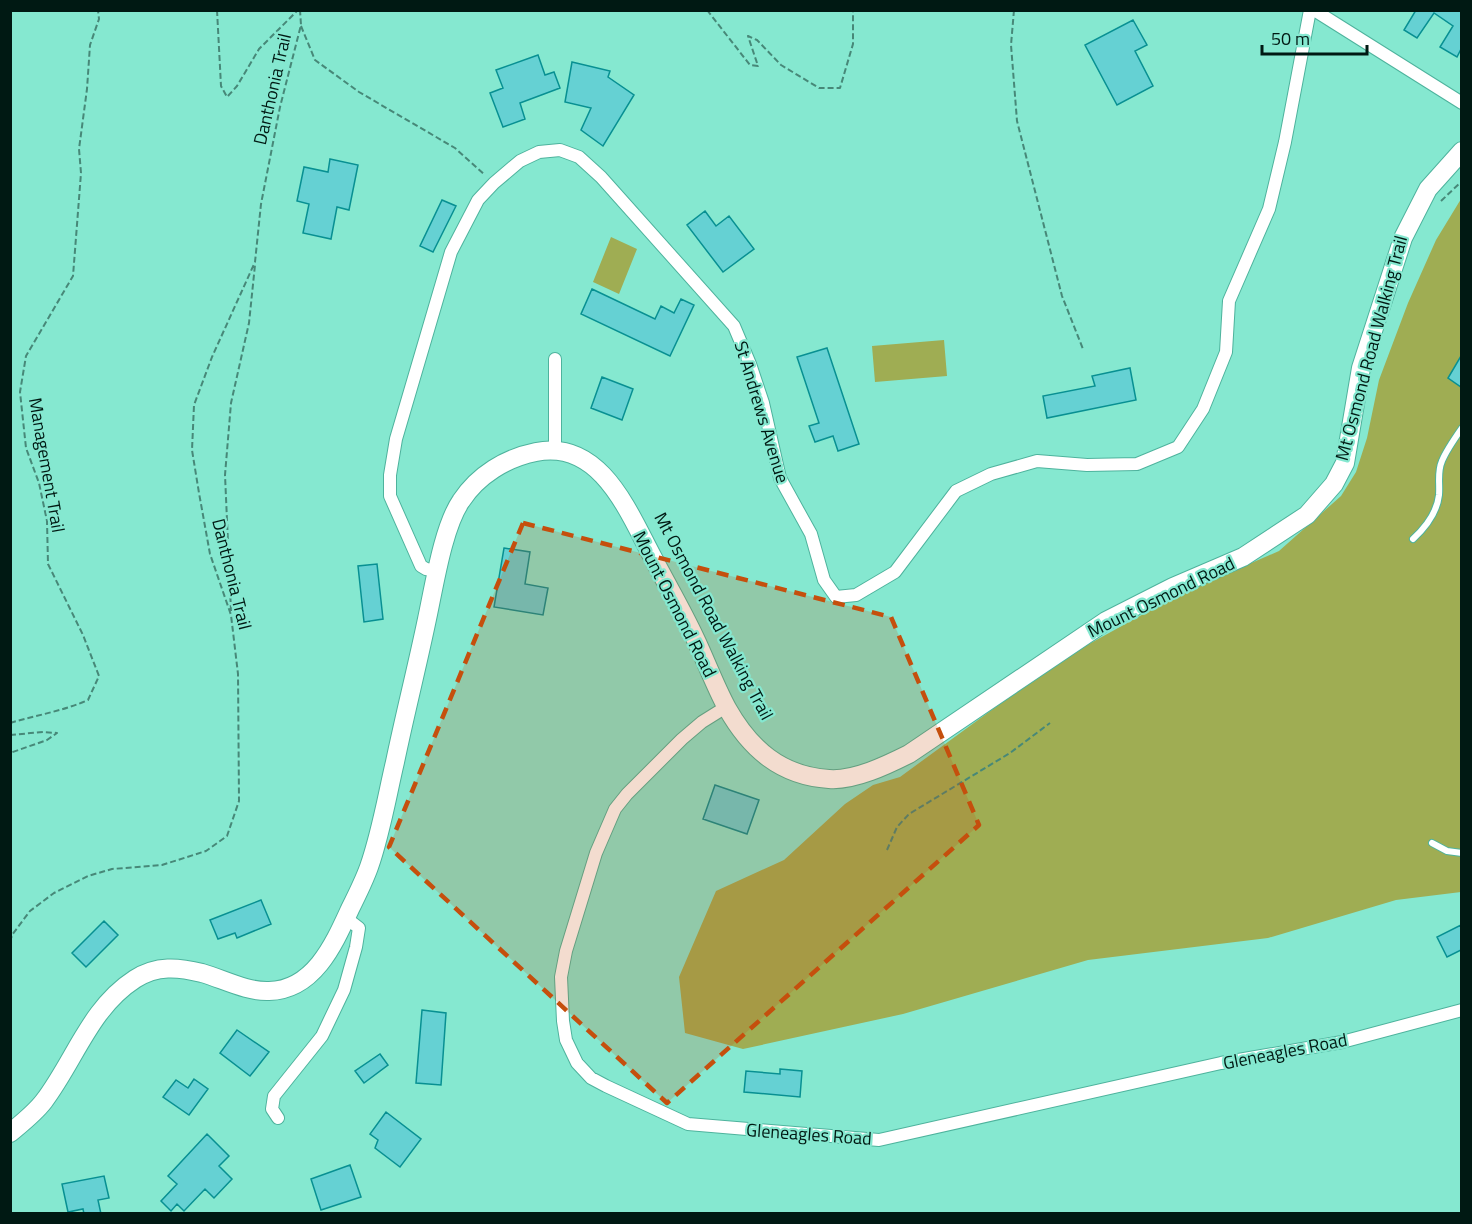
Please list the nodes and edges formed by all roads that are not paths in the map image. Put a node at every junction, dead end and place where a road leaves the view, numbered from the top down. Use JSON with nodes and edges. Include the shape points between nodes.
{"nodes":[{"id":1,"x":1312,"y":10,"type":"edge"},
{"id":2,"x":1461,"y":104,"type":"edge"},
{"id":3,"x":1461,"y":151,"type":"edge"},
{"id":4,"x":555,"y":359,"type":"dead end"},
{"id":5,"x":1461,"y":428,"type":"edge"},
{"id":6,"x":555,"y":449,"type":"junction"},
{"id":7,"x":1413,"y":539,"type":"dead end"},
{"id":8,"x":437,"y":571,"type":"junction"},
{"id":9,"x":726,"y":707,"type":"junction"},
{"id":10,"x":1432,"y":843,"type":"dead end"},
{"id":11,"x":1461,"y":853,"type":"edge"},
{"id":12,"x":346,"y":918,"type":"junction"},
{"id":13,"x":1461,"y":1010,"type":"edge"},
{"id":14,"x":278,"y":1118,"type":"dead end"},
{"id":15,"x":10,"y":1133,"type":"edge"}],
"edges":[{"from":1,"to":2,"type":"street"},
{"from":1,"to":8,"type":"street","name":"St Andrews Avenue","via":[[1269,209],[1228,301],[1226,352],[1203,409],[1178,447],[1137,464],[1037,460],[991,474],[956,491],[895,572],[856,595],[836,597],[824,580],[811,534],[780,478],[763,403],[734,326],[579,157],[560,150],[539,152],[520,161],[478,200],[451,252],[396,440],[390,496],[421,566]]},
{"from":3,"to":9,"type":"street","name":"Mount Osmond Road","via":[[1428,189],[1403,238],[1361,368],[1345,463],[1334,484],[1307,515],[1243,557],[1106,621],[884,767],[832,780],[794,772],[759,752]]},
{"from":4,"to":6,"type":"street"},
{"from":5,"to":7,"type":"lane","via":[[1442,461],[1435,510]]},
{"from":6,"to":8,"type":"street","via":[[496,466],[468,490],[453,513]]},
{"from":6,"to":9,"type":"street","name":"Mount Osmond Road","via":[[593,465],[622,499],[694,635]]},
{"from":8,"to":12,"type":"street","via":[[369,867]]},
{"from":9,"to":13,"type":"street","name":"Gleneagles Road","via":[[682,739],[615,809],[593,862],[561,976],[566,1040],[577,1063],[591,1078],[688,1124],[879,1140],[1221,1063],[1342,1042]]},
{"from":10,"to":11,"type":"lane"},
{"from":12,"to":14,"type":"street","via":[[359,928],[344,990],[322,1036],[274,1096],[272,1109]]},
{"from":12,"to":15,"type":"street","via":[[317,968],[287,988],[259,990],[182,968],[140,975],[102,1009],[44,1102]]}]}
